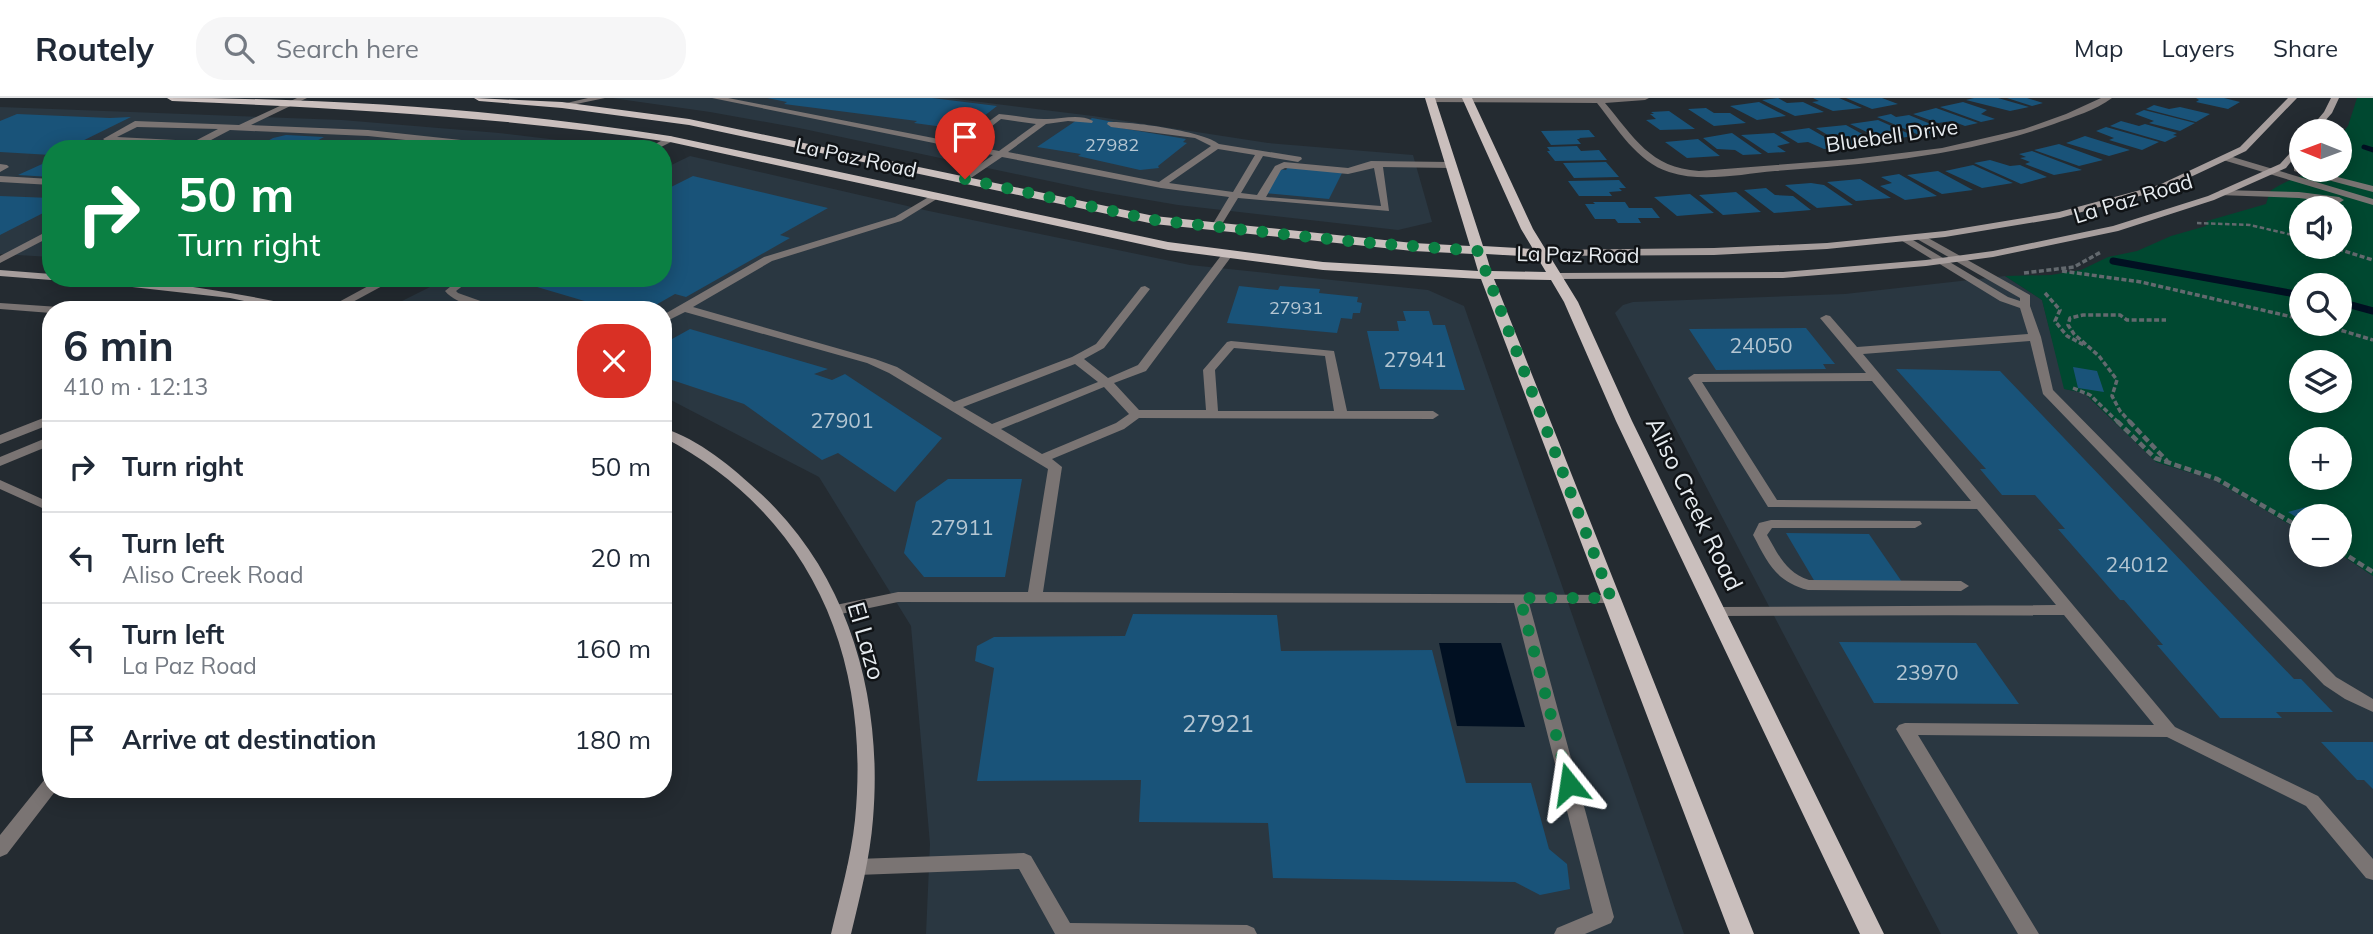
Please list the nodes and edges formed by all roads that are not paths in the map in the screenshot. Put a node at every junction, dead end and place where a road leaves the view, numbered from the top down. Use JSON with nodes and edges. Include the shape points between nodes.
{"nodes":[{"id":1,"x":172,"y":98,"type":"edge"},
{"id":2,"x":479,"y":98,"type":"edge"},
{"id":3,"x":601,"y":98,"type":"edge"},
{"id":4,"x":716,"y":98,"type":"edge"},
{"id":5,"x":1645,"y":98,"type":"edge"},
{"id":6,"x":2108,"y":98,"type":"edge"},
{"id":7,"x":2293,"y":98,"type":"edge"},
{"id":8,"x":2335,"y":98,"type":"edge"},
{"id":9,"x":1430,"y":99,"type":"edge"},
{"id":10,"x":1468,"y":99,"type":"edge"},
{"id":11,"x":298,"y":101,"type":"edge"},
{"id":12,"x":1599,"y":101,"type":"junction"},
{"id":13,"x":562,"y":105,"type":"junction"},
{"id":14,"x":2323,"y":119,"type":"edge"},
{"id":15,"x":1089,"y":121,"type":"dead end"},
{"id":16,"x":1044,"y":122,"type":"junction"},
{"id":17,"x":1111,"y":124,"type":"dead end"},
{"id":18,"x":229,"y":127,"type":"junction"},
{"id":19,"x":240,"y":128,"type":"junction"},
{"id":20,"x":256,"y":128,"type":"junction"},
{"id":21,"x":670,"y":139,"type":"junction"},
{"id":22,"x":118,"y":140,"type":"edge"},
{"id":23,"x":205,"y":140,"type":"edge"},
{"id":24,"x":432,"y":140,"type":"edge"},
{"id":25,"x":962,"y":145,"type":"junction"},
{"id":26,"x":1216,"y":146,"type":"junction"},
{"id":27,"x":836,"y":153,"type":"junction"},
{"id":28,"x":1001,"y":153,"type":"junction"},
{"id":29,"x":1261,"y":153,"type":"junction"},
{"id":30,"x":2236,"y":153,"type":"junction"},
{"id":31,"x":2226,"y":158,"type":"junction"},
{"id":32,"x":2289,"y":159,"type":"edge"},
{"id":33,"x":1378,"y":164,"type":"junction"},
{"id":34,"x":1450,"y":165,"type":"junction"},
{"id":35,"x":796,"y":166,"type":"junction"},
{"id":36,"x":2283,"y":166,"type":"junction"},
{"id":37,"x":2271,"y":171,"type":"junction"},
{"id":38,"x":0,"y":179,"type":"edge"},
{"id":39,"x":965,"y":179,"type":"junction"},
{"id":40,"x":42,"y":181,"type":"edge"},
{"id":41,"x":1161,"y":185,"type":"junction"},
{"id":42,"x":2373,"y":189,"type":"edge"},
{"id":43,"x":2222,"y":193,"type":"junction"},
{"id":44,"x":1237,"y":195,"type":"junction"},
{"id":45,"x":935,"y":197,"type":"junction"},
{"id":46,"x":1260,"y":198,"type":"junction"},
{"id":47,"x":2373,"y":204,"type":"edge"},
{"id":48,"x":1154,"y":220,"type":"junction"},
{"id":49,"x":1216,"y":227,"type":"junction"},
{"id":50,"x":42,"y":232,"type":"edge"},
{"id":51,"x":42,"y":237,"type":"edge"},
{"id":52,"x":1921,"y":237,"type":"junction"},
{"id":53,"x":42,"y":239,"type":"edge"},
{"id":54,"x":1904,"y":239,"type":"junction"},
{"id":55,"x":1478,"y":251,"type":"junction"},
{"id":56,"x":1541,"y":253,"type":"junction"},
{"id":57,"x":1227,"y":255,"type":"junction"},
{"id":58,"x":1960,"y":259,"type":"junction"},
{"id":59,"x":0,"y":260,"type":"edge"},
{"id":60,"x":1942,"y":261,"type":"junction"},
{"id":61,"x":0,"y":273,"type":"edge"},
{"id":62,"x":42,"y":275,"type":"edge"},
{"id":63,"x":1486,"y":275,"type":"junction"},
{"id":64,"x":1555,"y":276,"type":"junction"},
{"id":65,"x":159,"y":287,"type":"edge"},
{"id":66,"x":374,"y":287,"type":"edge"},
{"id":67,"x":456,"y":287,"type":"edge"},
{"id":68,"x":1145,"y":289,"type":"dead end"},
{"id":69,"x":259,"y":301,"type":"edge"},
{"id":70,"x":347,"y":301,"type":"edge"},
{"id":71,"x":473,"y":301,"type":"edge"},
{"id":72,"x":0,"y":306,"type":"edge"},
{"id":73,"x":2025,"y":306,"type":"junction"},
{"id":74,"x":684,"y":308,"type":"junction"},
{"id":75,"x":42,"y":309,"type":"edge"},
{"id":76,"x":672,"y":315,"type":"edge"},
{"id":77,"x":1826,"y":318,"type":"dead end"},
{"id":78,"x":2035,"y":337,"type":"junction"},
{"id":79,"x":1854,"y":351,"type":"junction"},
{"id":80,"x":1076,"y":359,"type":"junction"},
{"id":81,"x":1876,"y":377,"type":"junction"},
{"id":82,"x":1107,"y":383,"type":"junction"},
{"id":83,"x":954,"y":406,"type":"junction"},
{"id":84,"x":1136,"y":414,"type":"junction"},
{"id":85,"x":1212,"y":414,"type":"junction"},
{"id":86,"x":1341,"y":415,"type":"junction"},
{"id":87,"x":1433,"y":415,"type":"dead end"},
{"id":88,"x":42,"y":422,"type":"edge"},
{"id":89,"x":992,"y":428,"type":"junction"},
{"id":90,"x":672,"y":436,"type":"edge"},
{"id":91,"x":0,"y":440,"type":"edge"},
{"id":92,"x":42,"y":444,"type":"edge"},
{"id":93,"x":1041,"y":459,"type":"junction"},
{"id":94,"x":0,"y":462,"type":"edge"},
{"id":95,"x":0,"y":484,"type":"edge"},
{"id":96,"x":42,"y":504,"type":"edge"},
{"id":97,"x":1982,"y":505,"type":"junction"},
{"id":98,"x":1915,"y":524,"type":"dead end"},
{"id":99,"x":1961,"y":586,"type":"dead end"},
{"id":100,"x":1035,"y":598,"type":"junction"},
{"id":101,"x":1520,"y":598,"type":"junction"},
{"id":102,"x":1611,"y":598,"type":"junction"},
{"id":103,"x":836,"y":610,"type":"junction"},
{"id":104,"x":2069,"y":610,"type":"junction"},
{"id":105,"x":1717,"y":612,"type":"junction"},
{"id":106,"x":2373,"y":706,"type":"edge"},
{"id":107,"x":2169,"y":731,"type":"junction"},
{"id":108,"x":42,"y":795,"type":"edge"},
{"id":109,"x":0,"y":849,"type":"edge"},
{"id":110,"x":856,"y":867,"type":"junction"},
{"id":111,"x":2373,"y":872,"type":"edge"},
{"id":112,"x":1065,"y":933,"type":"edge"},
{"id":113,"x":841,"y":934,"type":"edge"},
{"id":114,"x":1247,"y":934,"type":"edge"},
{"id":115,"x":1564,"y":934,"type":"edge"},
{"id":116,"x":1742,"y":934,"type":"edge"},
{"id":117,"x":1872,"y":934,"type":"edge"},
{"id":118,"x":2029,"y":934,"type":"edge"}],
"edges":[{"from":1,"to":11,"type":"main road","name":"La Paz Road"},
{"from":2,"to":13,"type":"main road","name":"La Paz Road"},
{"from":3,"to":13,"type":"street"},
{"from":4,"to":25,"type":"street"},
{"from":5,"to":12,"type":"street"},
{"from":6,"to":12,"type":"street","name":"Bluebell Drive","via":[[2006,136],[1915,154],[1710,173],[1674,170],[1653,161]]},
{"from":7,"to":30,"type":"main road","name":"La Paz Road","via":[[2269,129]]},
{"from":8,"to":14,"type":"main road"},
{"from":9,"to":10,"type":"street"},
{"from":9,"to":34,"type":"main road"},
{"from":10,"to":12,"type":"street"},
{"from":10,"to":56,"type":"main road","name":"Aliso Creek Road"},
{"from":11,"to":19,"type":"street"},
{"from":11,"to":20,"type":"street"},
{"from":11,"to":21,"type":"main road","name":"La Paz Road","via":[[483,114]]},
{"from":13,"to":21,"type":"main road","via":[[578,116],[656,128]]},
{"from":13,"to":27,"type":"main road","name":"La Paz Road","via":[[689,122]]},
{"from":15,"to":16,"type":"street"},
{"from":16,"to":25,"type":"street","via":[[999,116]]},
{"from":16,"to":28,"type":"street"},
{"from":17,"to":26,"type":"street","via":[[1196,136]]},
{"from":18,"to":19,"type":"street"},
{"from":18,"to":22,"type":"street","via":[[135,124],[107,139]]},
{"from":18,"to":23,"type":"street"},
{"from":19,"to":20,"type":"street"},
{"from":20,"to":24,"type":"street"},
{"from":21,"to":27,"type":"main road","via":[[707,136],[797,153]]},
{"from":21,"to":35,"type":"main road","name":"La Paz Road"},
{"from":25,"to":28,"type":"street"},
{"from":26,"to":29,"type":"street"},
{"from":26,"to":41,"type":"street"},
{"from":27,"to":39,"type":"main road","name":"La Paz Road"},
{"from":28,"to":39,"type":"street"},
{"from":28,"to":41,"type":"street"},
{"from":29,"to":33,"type":"street"},
{"from":29,"to":44,"type":"street"},
{"from":30,"to":31,"type":"main road","name":"La Paz Road"},
{"from":30,"to":36,"type":"street"},
{"from":31,"to":37,"type":"street"},
{"from":31,"to":52,"type":"main road","name":"La Paz Road","via":[[2192,176],[2101,205]]},
{"from":32,"to":36,"type":"main road","name":"La Paz Road"},
{"from":33,"to":34,"type":"street"},
{"from":33,"to":46,"type":"street","via":[[1348,171],[1284,165]]},
{"from":33,"to":46,"type":"street","via":[[1386,209]]},
{"from":34,"to":55,"type":"main road"},
{"from":35,"to":39,"type":"main road","via":[[835,165],[918,181]]},
{"from":35,"to":45,"type":"main road","name":"La Paz Road"},
{"from":36,"to":37,"type":"main road","name":"La Paz Road"},
{"from":36,"to":42,"type":"street"},
{"from":37,"to":43,"type":"main road","name":"La Paz Road"},
{"from":37,"to":47,"type":"street"},
{"from":38,"to":40,"type":"street"},
{"from":39,"to":48,"type":"main road","name":"La Paz Road"},
{"from":41,"to":44,"type":"street"},
{"from":43,"to":47,"type":"street","via":[[2314,196]]},
{"from":43,"to":58,"type":"main road","name":"La Paz Road","via":[[2115,229]]},
{"from":44,"to":46,"type":"street"},
{"from":44,"to":49,"type":"street"},
{"from":45,"to":48,"type":"main road","via":[[988,196],[1115,222]]},
{"from":45,"to":57,"type":"main road","name":"La Paz Road"},
{"from":45,"to":74,"type":"street","via":[[898,219],[768,259]]},
{"from":48,"to":49,"type":"main road","name":"La Paz Road"},
{"from":49,"to":55,"type":"main road","name":"La Paz Road"},
{"from":50,"to":51,"type":"street","via":[[31,237]]},
{"from":52,"to":54,"type":"main road","name":"La Paz Road"},
{"from":52,"to":58,"type":"street"},
{"from":53,"to":59,"type":"street"},
{"from":54,"to":56,"type":"main road","name":"La Paz Road","via":[[1739,253]]},
{"from":54,"to":60,"type":"street"},
{"from":55,"to":56,"type":"main road","name":"La Paz Road"},
{"from":55,"to":63,"type":"main road"},
{"from":56,"to":64,"type":"main road","name":"Aliso Creek Road"},
{"from":57,"to":63,"type":"main road","name":"La Paz Road","via":[[1323,266]]},
{"from":57,"to":82,"type":"street","via":[[1142,368]]},
{"from":58,"to":60,"type":"main road","name":"La Paz Road"},
{"from":58,"to":73,"type":"street","via":[[2026,297]]},
{"from":60,"to":64,"type":"main road","name":"La Paz Road","via":[[1783,275]]},
{"from":60,"to":73,"type":"street","via":[[2004,299]]},
{"from":61,"to":62,"type":"main road"},
{"from":63,"to":64,"type":"main road","name":"La Paz Road"},
{"from":63,"to":102,"type":"main road"},
{"from":64,"to":105,"type":"main road","name":"Aliso Creek Road"},
{"from":65,"to":69,"type":"main road"},
{"from":66,"to":70,"type":"street"},
{"from":67,"to":71,"type":"street","via":[[450,291],[454,295]]},
{"from":68,"to":80,"type":"street","via":[[1100,345]]},
{"from":72,"to":75,"type":"street"},
{"from":73,"to":78,"type":"street"},
{"from":74,"to":76,"type":"street"},
{"from":74,"to":83,"type":"street","via":[[872,361]]},
{"from":77,"to":79,"type":"street"},
{"from":78,"to":79,"type":"street"},
{"from":78,"to":106,"type":"street","via":[[2047,391],[2330,681]]},
{"from":79,"to":81,"type":"street"},
{"from":80,"to":82,"type":"street"},
{"from":80,"to":83,"type":"street"},
{"from":81,"to":97,"type":"street"},
{"from":81,"to":97,"type":"street","via":[[1694,378],[1773,504]]},
{"from":82,"to":84,"type":"street"},
{"from":82,"to":89,"type":"street"},
{"from":83,"to":89,"type":"street"},
{"from":84,"to":85,"type":"street"},
{"from":84,"to":93,"type":"street","via":[[1120,426]]},
{"from":85,"to":86,"type":"street"},
{"from":85,"to":86,"type":"street","via":[[1209,370],[1231,344],[1331,353]]},
{"from":86,"to":87,"type":"street"},
{"from":88,"to":91,"type":"street"},
{"from":89,"to":93,"type":"street"},
{"from":90,"to":103,"type":"main road","name":"El Lazo","via":[[738,480],[796,537]]},
{"from":92,"to":94,"type":"street"},
{"from":93,"to":100,"type":"street","via":[[1055,467]]},
{"from":95,"to":96,"type":"street"},
{"from":97,"to":104,"type":"street"},
{"from":98,"to":99,"type":"street","via":[[1771,524],[1764,526],[1760,535],[1781,573],[1795,582]]},
{"from":100,"to":101,"type":"street"},
{"from":100,"to":103,"type":"street","via":[[898,597]]},
{"from":101,"to":102,"type":"street"},
{"from":101,"to":115,"type":"street","via":[[1604,917]]},
{"from":102,"to":116,"type":"main road"},
{"from":103,"to":110,"type":"main road","name":"El Lazo","via":[[858,686],[864,755],[864,819]]},
{"from":104,"to":105,"type":"street"},
{"from":104,"to":107,"type":"street"},
{"from":105,"to":117,"type":"main road","name":"Aliso Creek Road"},
{"from":107,"to":111,"type":"street","via":[[2312,801]]},
{"from":107,"to":118,"type":"street","via":[[1905,729]]},
{"from":108,"to":109,"type":"street"},
{"from":110,"to":112,"type":"street","via":[[1024,861]]},
{"from":110,"to":113,"type":"main road","name":"El Lazo"},
{"from":112,"to":114,"type":"street"}]}
